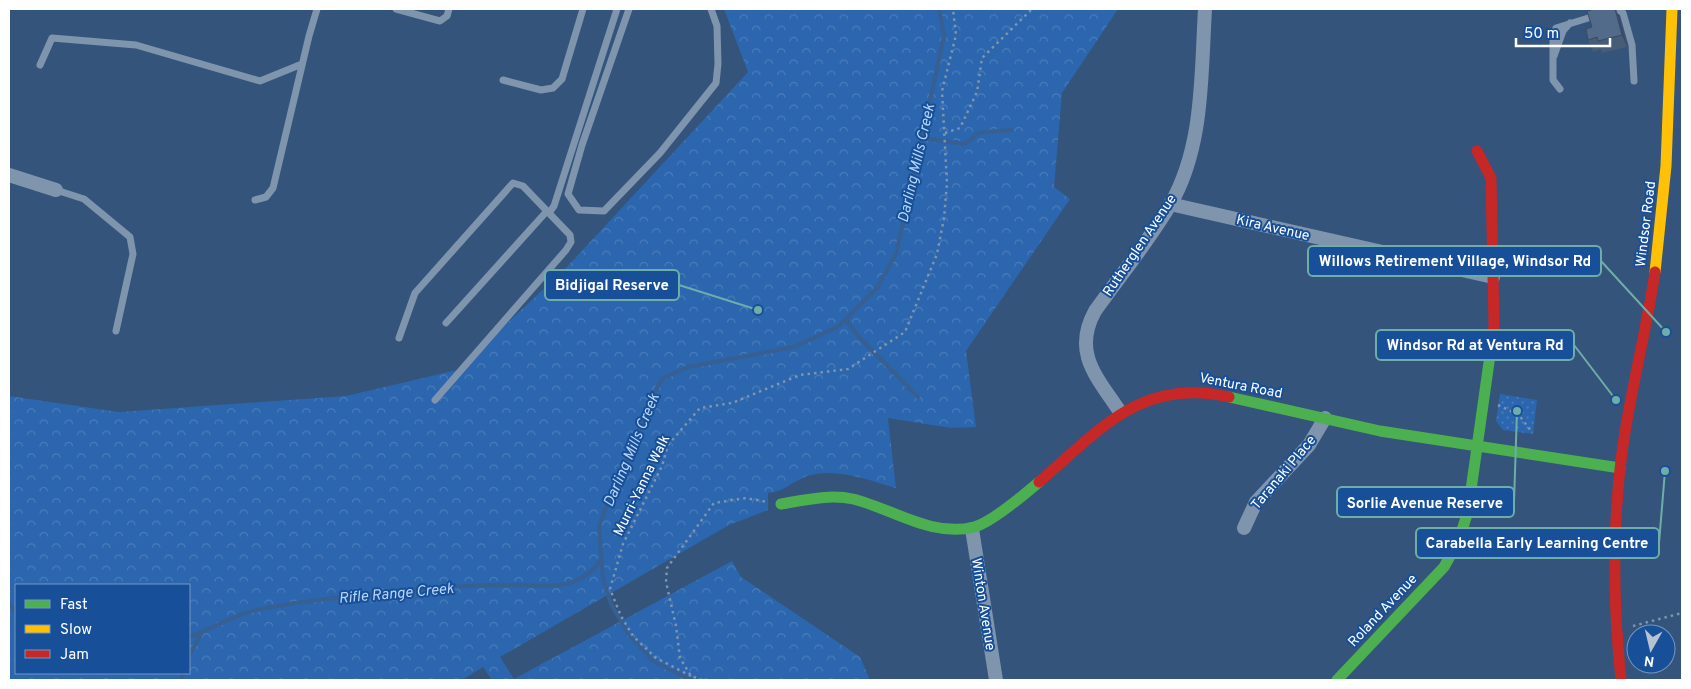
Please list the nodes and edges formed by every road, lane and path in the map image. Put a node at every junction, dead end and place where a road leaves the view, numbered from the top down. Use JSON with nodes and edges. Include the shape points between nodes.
{"nodes":[{"id":1,"x":318,"y":9,"type":"edge"},
{"id":2,"x":396,"y":9,"type":"edge"},
{"id":3,"x":449,"y":9,"type":"edge"},
{"id":4,"x":583,"y":9,"type":"edge"},
{"id":5,"x":617,"y":9,"type":"edge"},
{"id":6,"x":629,"y":9,"type":"edge"},
{"id":7,"x":711,"y":9,"type":"edge"},
{"id":8,"x":953,"y":9,"type":"edge"},
{"id":9,"x":1032,"y":9,"type":"edge"},
{"id":10,"x":1205,"y":9,"type":"edge"},
{"id":11,"x":1672,"y":9,"type":"edge"},
{"id":12,"x":302,"y":64,"type":"junction"},
{"id":13,"x":40,"y":66,"type":"dead end"},
{"id":14,"x":503,"y":80,"type":"dead end"},
{"id":15,"x":1634,"y":81,"type":"dead end"},
{"id":16,"x":1560,"y":90,"type":"dead end"},
{"id":17,"x":945,"y":133,"type":"junction"},
{"id":18,"x":1477,"y":151,"type":"dead end"},
{"id":19,"x":9,"y":175,"type":"edge"},
{"id":20,"x":56,"y":190,"type":"joint"},
{"id":21,"x":255,"y":200,"type":"dead end"},
{"id":22,"x":1170,"y":204,"type":"junction"},
{"id":23,"x":548,"y":212,"type":"junction"},
{"id":24,"x":1493,"y":276,"type":"junction"},
{"id":25,"x":446,"y":323,"type":"dead end"},
{"id":26,"x":116,"y":331,"type":"dead end"},
{"id":27,"x":399,"y":338,"type":"dead end"},
{"id":28,"x":435,"y":400,"type":"dead end"},
{"id":29,"x":1495,"y":403,"type":"dead end"},
{"id":30,"x":1120,"y":412,"type":"junction"},
{"id":31,"x":1325,"y":418,"type":"junction"},
{"id":32,"x":1531,"y":431,"type":"dead end"},
{"id":33,"x":1478,"y":445,"type":"junction"},
{"id":34,"x":1620,"y":468,"type":"junction"},
{"id":35,"x":781,"y":504,"type":"joint"},
{"id":36,"x":972,"y":528,"type":"junction"},
{"id":37,"x":1244,"y":528,"type":"dead end"},
{"id":38,"x":1682,"y":613,"type":"edge"},
{"id":39,"x":1640,"y":624,"type":"edge"},
{"id":40,"x":691,"y":676,"type":"junction"},
{"id":41,"x":702,"y":680,"type":"edge"},
{"id":42,"x":996,"y":680,"type":"edge"},
{"id":43,"x":1337,"y":680,"type":"edge"},
{"id":44,"x":1621,"y":680,"type":"edge"}],
"edges":[{"from":1,"to":12,"type":"lane"},
{"from":2,"to":3,"type":"lane","via":[[440,20],[447,16]]},
{"from":4,"to":14,"type":"lane","via":[[562,78],[553,88],[541,90]]},
{"from":5,"to":23,"type":"lane","via":[[554,206]]},
{"from":6,"to":7,"type":"lane","via":[[568,194],[579,210],[604,211],[660,153],[716,83],[716,26]]},
{"from":8,"to":17,"type":"path","name":"Murri-Yanna Walk","via":[[956,35],[942,91]]},
{"from":9,"to":17,"type":"path","via":[[982,58],[977,92],[960,128]]},
{"from":10,"to":22,"type":"street","name":"Rutherglen Avenue","via":[[1197,125],[1187,165]]},
{"from":11,"to":34,"type":"street","name":"Windsor Road","via":[[1665,198],[1654,281]]},
{"from":12,"to":13,"type":"lane","via":[[260,81],[136,46],[52,38]]},
{"from":12,"to":21,"type":"lane","via":[[273,188],[266,198]]},
{"from":15,"to":16,"type":"lane","via":[[1632,45],[1623,13],[1615,10],[1570,24],[1564,32],[1552,63],[1553,80]]},
{"from":17,"to":40,"type":"path","name":"Murri-Yanna Walk","via":[[947,183],[937,254],[905,332],[848,369],[800,375],[732,403],[700,408],[668,445],[662,466],[622,544],[610,589],[633,636],[656,658]]},
{"from":18,"to":24,"type":"street","name":"Roland Avenue","via":[[1491,178]]},
{"from":19,"to":20,"type":"street"},
{"from":20,"to":26,"type":"lane","via":[[84,199],[130,237],[133,254]]},
{"from":22,"to":24,"type":"street","name":"Kira Avenue"},
{"from":22,"to":30,"type":"street","name":"Rutherglen Avenue","via":[[1095,311],[1086,330],[1088,360]]},
{"from":23,"to":25,"type":"lane"},
{"from":23,"to":27,"type":"lane","via":[[523,186],[512,184],[415,293]]},
{"from":23,"to":28,"type":"lane","via":[[570,235],[569,247]]},
{"from":24,"to":33,"type":"street","name":"Roland Avenue","via":[[1494,330]]},
{"from":29,"to":32,"type":"path","via":[[1519,415]]},
{"from":30,"to":31,"type":"street","name":"Ventura Road","via":[[1163,393],[1193,391]]},
{"from":30,"to":36,"type":"street","name":"Ventura Road","via":[[1020,499]]},
{"from":31,"to":33,"type":"street","name":"Ventura Road","via":[[1380,431]]},
{"from":31,"to":37,"type":"street","name":"Taranaki Place","via":[[1309,445],[1256,502]]},
{"from":33,"to":34,"type":"street","name":"Ventura Road"},
{"from":33,"to":43,"type":"street","name":"Roland Avenue","via":[[1468,512],[1456,549],[1444,567]]},
{"from":34,"to":44,"type":"street","name":"Windsor Road","via":[[1614,589]]},
{"from":35,"to":36,"type":"street","via":[[819,496],[841,497],[925,523]]},
{"from":35,"to":40,"type":"path","via":[[746,498],[714,502],[667,568],[666,582],[680,658]]},
{"from":36,"to":42,"type":"street","name":"Winton Avenue"},
{"from":38,"to":39,"type":"path"},
{"from":40,"to":41,"type":"path","name":"Murri-Yanna Walk"}]}
